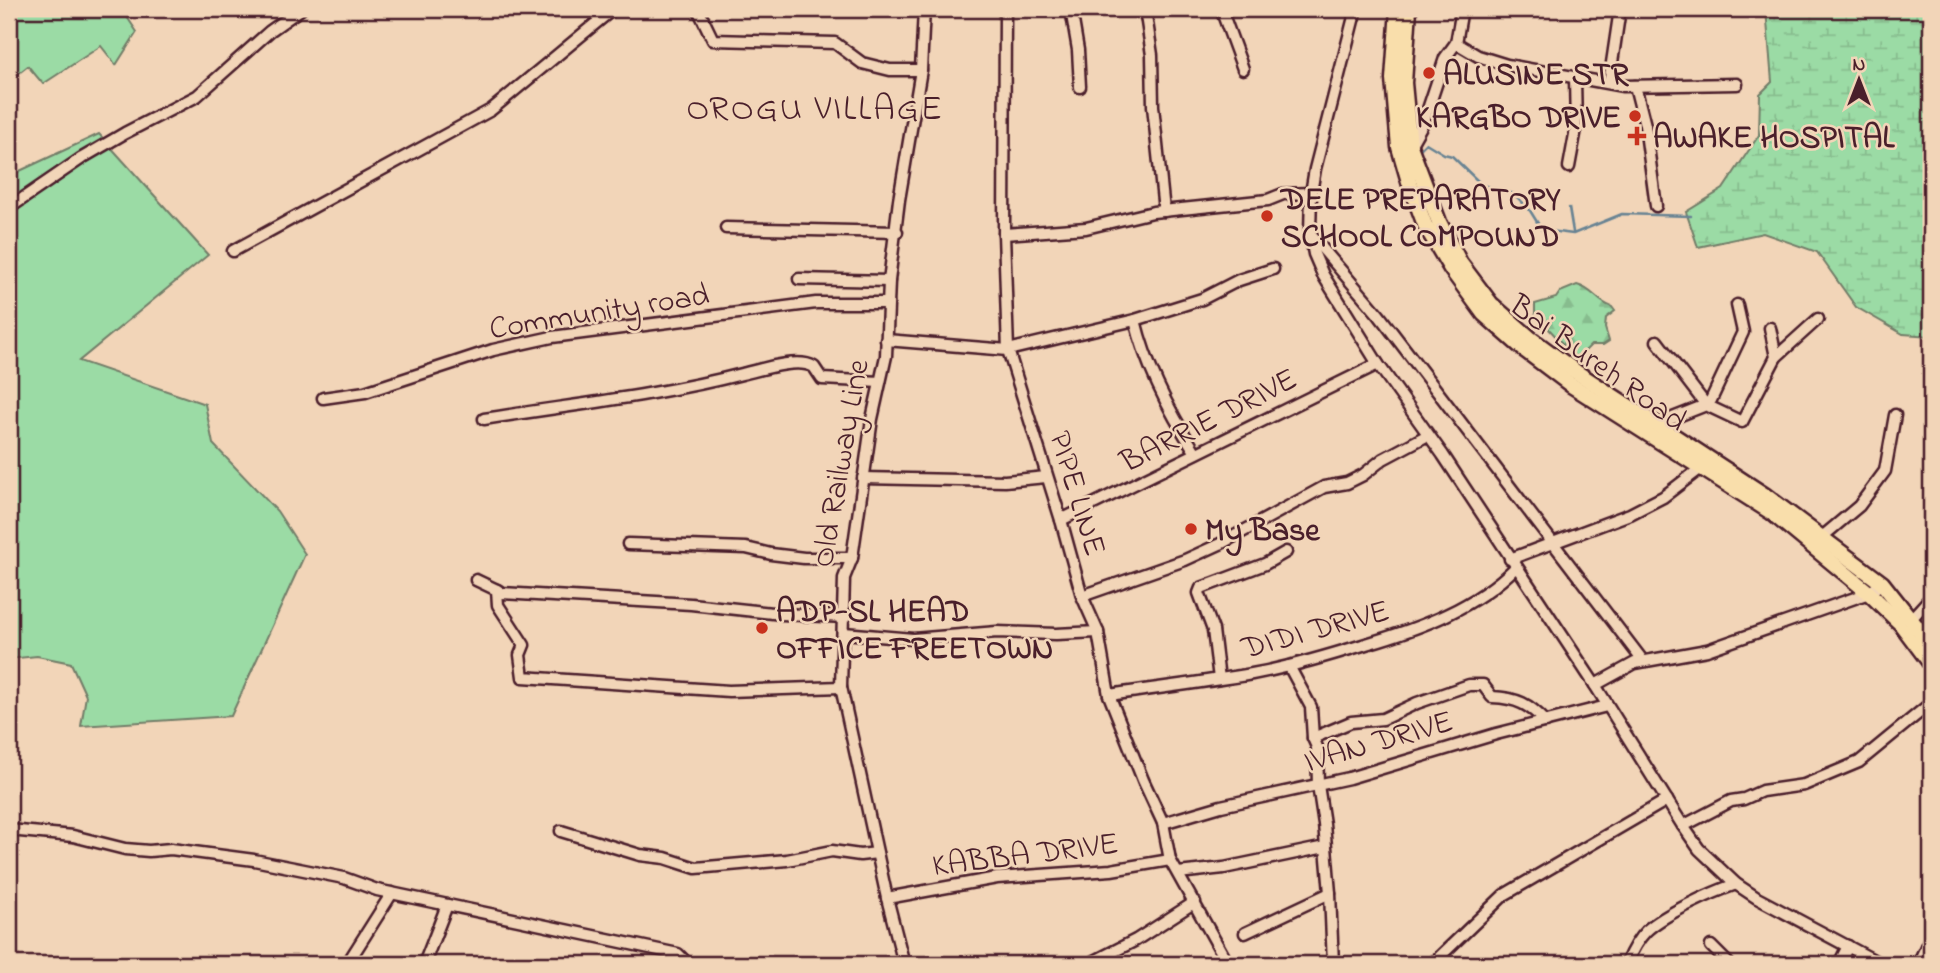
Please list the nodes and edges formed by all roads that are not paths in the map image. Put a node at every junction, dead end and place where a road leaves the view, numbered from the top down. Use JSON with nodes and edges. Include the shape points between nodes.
{"nodes":[{"id":1,"x":614,"y":9,"type":"edge"},
{"id":2,"x":698,"y":9,"type":"edge"},
{"id":3,"x":924,"y":9,"type":"edge"},
{"id":4,"x":1004,"y":9,"type":"edge"},
{"id":5,"x":1071,"y":9,"type":"edge"},
{"id":6,"x":1145,"y":9,"type":"edge"},
{"id":7,"x":1221,"y":9,"type":"edge"},
{"id":8,"x":1356,"y":9,"type":"edge"},
{"id":9,"x":1398,"y":9,"type":"edge"},
{"id":10,"x":1409,"y":9,"type":"edge"},
{"id":11,"x":1462,"y":9,"type":"edge"},
{"id":12,"x":1620,"y":9,"type":"edge"},
{"id":13,"x":295,"y":11,"type":"edge"},
{"id":14,"x":1456,"y":43,"type":"junction"},
{"id":15,"x":1243,"y":69,"type":"dead end"},
{"id":16,"x":920,"y":70,"type":"junction"},
{"id":17,"x":1575,"y":77,"type":"junction"},
{"id":18,"x":1609,"y":83,"type":"junction"},
{"id":19,"x":1737,"y":84,"type":"dead end"},
{"id":20,"x":1635,"y":86,"type":"junction"},
{"id":21,"x":1080,"y":87,"type":"dead end"},
{"id":22,"x":1410,"y":146,"type":"junction"},
{"id":23,"x":1569,"y":167,"type":"dead end"},
{"id":24,"x":1311,"y":193,"type":"junction"},
{"id":25,"x":1656,"y":205,"type":"dead end"},
{"id":26,"x":9,"y":208,"type":"edge"},
{"id":27,"x":1164,"y":211,"type":"junction"},
{"id":28,"x":726,"y":228,"type":"dead end"},
{"id":29,"x":897,"y":232,"type":"junction"},
{"id":30,"x":1310,"y":233,"type":"junction"},
{"id":31,"x":1004,"y":234,"type":"junction"},
{"id":32,"x":233,"y":251,"type":"dead end"},
{"id":33,"x":1273,"y":269,"type":"dead end"},
{"id":34,"x":799,"y":279,"type":"dead end"},
{"id":35,"x":889,"y":281,"type":"junction"},
{"id":36,"x":888,"y":303,"type":"junction"},
{"id":37,"x":1737,"y":305,"type":"dead end"},
{"id":38,"x":1818,"y":319,"type":"dead end"},
{"id":39,"x":1135,"y":320,"type":"junction"},
{"id":40,"x":1770,"y":328,"type":"dead end"},
{"id":41,"x":886,"y":340,"type":"junction"},
{"id":42,"x":1657,"y":341,"type":"dead end"},
{"id":43,"x":1008,"y":350,"type":"junction"},
{"id":44,"x":1776,"y":357,"type":"junction"},
{"id":45,"x":1378,"y":364,"type":"junction"},
{"id":46,"x":880,"y":382,"type":"junction"},
{"id":47,"x":323,"y":398,"type":"dead end"},
{"id":48,"x":1706,"y":405,"type":"junction"},
{"id":49,"x":1895,"y":415,"type":"dead end"},
{"id":50,"x":484,"y":419,"type":"dead end"},
{"id":51,"x":1655,"y":425,"type":"junction"},
{"id":52,"x":1428,"y":435,"type":"junction"},
{"id":53,"x":1196,"y":453,"type":"junction"},
{"id":54,"x":1701,"y":468,"type":"junction"},
{"id":55,"x":1046,"y":477,"type":"junction"},
{"id":56,"x":863,"y":478,"type":"junction"},
{"id":57,"x":1061,"y":520,"type":"junction"},
{"id":58,"x":1822,"y":537,"type":"junction"},
{"id":59,"x":628,"y":544,"type":"dead end"},
{"id":60,"x":1553,"y":544,"type":"junction"},
{"id":61,"x":1286,"y":552,"type":"dead end"},
{"id":62,"x":852,"y":558,"type":"junction"},
{"id":63,"x":1513,"y":563,"type":"junction"},
{"id":64,"x":476,"y":580,"type":"dead end"},
{"id":65,"x":1882,"y":583,"type":"junction"},
{"id":66,"x":497,"y":590,"type":"junction"},
{"id":67,"x":1869,"y":593,"type":"junction"},
{"id":68,"x":1082,"y":596,"type":"junction"},
{"id":69,"x":1931,"y":597,"type":"edge"},
{"id":70,"x":845,"y":617,"type":"junction"},
{"id":71,"x":1911,"y":619,"type":"junction"},
{"id":72,"x":1098,"y":632,"type":"junction"},
{"id":73,"x":844,"y":633,"type":"junction"},
{"id":74,"x":1931,"y":645,"type":"edge"},
{"id":75,"x":1643,"y":661,"type":"junction"},
{"id":76,"x":1931,"y":664,"type":"edge"},
{"id":77,"x":1290,"y":666,"type":"junction"},
{"id":78,"x":1219,"y":679,"type":"junction"},
{"id":79,"x":1595,"y":685,"type":"junction"},
{"id":80,"x":841,"y":687,"type":"junction"},
{"id":81,"x":1110,"y":695,"type":"junction"},
{"id":82,"x":1931,"y":703,"type":"edge"},
{"id":83,"x":1607,"y":706,"type":"junction"},
{"id":84,"x":1546,"y":722,"type":"junction"},
{"id":85,"x":1313,"y":737,"type":"junction"},
{"id":86,"x":1318,"y":785,"type":"junction"},
{"id":87,"x":1667,"y":800,"type":"junction"},
{"id":88,"x":1163,"y":823,"type":"junction"},
{"id":89,"x":1683,"y":826,"type":"junction"},
{"id":90,"x":9,"y":830,"type":"edge"},
{"id":91,"x":561,"y":831,"type":"dead end"},
{"id":92,"x":1325,"y":846,"type":"junction"},
{"id":93,"x":877,"y":853,"type":"junction"},
{"id":94,"x":1170,"y":860,"type":"junction"},
{"id":95,"x":1178,"y":873,"type":"junction"},
{"id":96,"x":1736,"y":884,"type":"junction"},
{"id":97,"x":392,"y":893,"type":"junction"},
{"id":98,"x":1330,"y":893,"type":"junction"},
{"id":99,"x":887,"y":898,"type":"junction"},
{"id":100,"x":1195,"y":902,"type":"junction"},
{"id":101,"x":447,"y":905,"type":"junction"},
{"id":102,"x":1245,"y":933,"type":"dead end"},
{"id":103,"x":1931,"y":936,"type":"edge"},
{"id":104,"x":1711,"y":946,"type":"dead end"},
{"id":105,"x":1848,"y":946,"type":"junction"},
{"id":106,"x":1223,"y":963,"type":"edge"},
{"id":107,"x":347,"y":964,"type":"edge"},
{"id":108,"x":424,"y":964,"type":"edge"},
{"id":109,"x":688,"y":964,"type":"edge"},
{"id":110,"x":904,"y":964,"type":"edge"},
{"id":111,"x":1089,"y":964,"type":"edge"},
{"id":112,"x":1333,"y":964,"type":"edge"},
{"id":113,"x":1432,"y":964,"type":"edge"},
{"id":114,"x":1626,"y":964,"type":"edge"},
{"id":115,"x":1729,"y":964,"type":"edge"},
{"id":116,"x":1839,"y":964,"type":"edge"},
{"id":117,"x":1881,"y":964,"type":"edge"},
{"id":118,"x":1919,"y":964,"type":"edge"}],
"edges":[{"from":1,"to":32,"type":"street","via":[[491,110]]},
{"from":2,"to":16,"type":"street","via":[[713,40],[835,43],[862,63],[890,70]]},
{"from":3,"to":16,"type":"street","name":"Old Railway Line"},
{"from":4,"to":31,"type":"street","name":"PIPE LINE"},
{"from":5,"to":21,"type":"street"},
{"from":6,"to":27,"type":"street"},
{"from":7,"to":15,"type":"street"},
{"from":8,"to":24,"type":"street"},
{"from":9,"to":54,"type":"highway","name":"Bai Bureh Road","via":[[1393,79],[1399,148],[1425,225],[1451,269],[1484,314],[1526,351]]},
{"from":10,"to":22,"type":"highway","name":"Bai Bureh Road","via":[[1404,83]]},
{"from":11,"to":14,"type":"street"},
{"from":12,"to":18,"type":"street"},
{"from":13,"to":26,"type":"street","via":[[197,96],[82,158]]},
{"from":14,"to":17,"type":"street","via":[[1507,65]]},
{"from":14,"to":22,"type":"street","via":[[1445,58],[1424,121]]},
{"from":16,"to":29,"type":"street","name":"Old Railway Line"},
{"from":17,"to":18,"type":"street"},
{"from":17,"to":23,"type":"street","via":[[1576,130]]},
{"from":18,"to":20,"type":"street"},
{"from":19,"to":20,"type":"street"},
{"from":20,"to":25,"type":"street"},
{"from":22,"to":51,"type":"highway","name":"Bai Bureh Road","via":[[1439,222],[1460,262],[1491,304],[1531,339]]},
{"from":24,"to":27,"type":"street"},
{"from":24,"to":30,"type":"street"},
{"from":27,"to":31,"type":"street","via":[[1086,228]]},
{"from":28,"to":29,"type":"street"},
{"from":29,"to":35,"type":"street","name":"Old Railway Line"},
{"from":30,"to":45,"type":"street","via":[[1324,275]]},
{"from":30,"to":60,"type":"street","via":[[1379,315]]},
{"from":31,"to":43,"type":"street","name":"PIPE LINE"},
{"from":33,"to":39,"type":"street","via":[[1202,299]]},
{"from":34,"to":35,"type":"street"},
{"from":35,"to":36,"type":"street","name":"Old Railway Line"},
{"from":36,"to":41,"type":"street","name":"Old Railway Line"},
{"from":36,"to":47,"type":"street","name":"Community road","via":[[816,303],[552,337],[365,392]]},
{"from":37,"to":48,"type":"street","via":[[1743,332]]},
{"from":38,"to":44,"type":"street"},
{"from":39,"to":43,"type":"street"},
{"from":39,"to":53,"type":"street","via":[[1163,393]]},
{"from":40,"to":44,"type":"street"},
{"from":41,"to":43,"type":"street"},
{"from":41,"to":46,"type":"street","name":"Old Railway Line"},
{"from":42,"to":48,"type":"street"},
{"from":43,"to":55,"type":"street","name":"PIPE LINE"},
{"from":44,"to":48,"type":"street","via":[[1742,422]]},
{"from":45,"to":52,"type":"street"},
{"from":45,"to":53,"type":"street","name":"BARRIE DRIVE"},
{"from":46,"to":50,"type":"street","via":[[822,379],[814,367],[802,363]]},
{"from":46,"to":56,"type":"street","name":"Old Railway Line"},
{"from":48,"to":51,"type":"street"},
{"from":49,"to":58,"type":"street","via":[[1885,471],[1859,506]]},
{"from":51,"to":58,"type":"highway","name":"Bai Bureh Road"},
{"from":52,"to":63,"type":"street"},
{"from":52,"to":68,"type":"street","via":[[1355,479],[1324,487],[1220,544]]},
{"from":53,"to":57,"type":"street","name":"BARRIE DRIVE"},
{"from":54,"to":60,"type":"street","via":[[1663,497],[1630,514]]},
{"from":54,"to":67,"type":"highway","name":"Bai Bureh Road","via":[[1771,512]]},
{"from":55,"to":56,"type":"street","via":[[1005,481]]},
{"from":55,"to":57,"type":"street","name":"PIPE LINE"},
{"from":56,"to":62,"type":"street","name":"Old Railway Line"},
{"from":57,"to":68,"type":"street","name":"PIPE LINE"},
{"from":58,"to":65,"type":"highway","name":"Bai Bureh Road"},
{"from":59,"to":62,"type":"street"},
{"from":60,"to":63,"type":"street"},
{"from":60,"to":75,"type":"street"},
{"from":61,"to":78,"type":"street","via":[[1201,588]]},
{"from":62,"to":70,"type":"street","name":"Old Railway Line","via":[[844,578]]},
{"from":63,"to":77,"type":"street","name":"DIDI DRIVE","via":[[1503,580],[1434,621]]},
{"from":63,"to":79,"type":"street"},
{"from":64,"to":66,"type":"street"},
{"from":65,"to":67,"type":"street"},
{"from":65,"to":71,"type":"highway","name":"Bai Bureh Road"},
{"from":66,"to":70,"type":"street"},
{"from":66,"to":80,"type":"street","via":[[498,605],[524,645],[520,654],[523,677],[729,691]]},
{"from":67,"to":75,"type":"street","via":[[1707,650]]},
{"from":67,"to":76,"type":"highway","name":"Bai Bureh Road","via":[[1901,624]]},
{"from":68,"to":72,"type":"street","name":"PIPE LINE"},
{"from":69,"to":71,"type":"street"},
{"from":70,"to":73,"type":"street","name":"Old Railway Line"},
{"from":71,"to":74,"type":"highway","name":"Bai Bureh Road"},
{"from":72,"to":73,"type":"street","via":[[998,632],[913,639]]},
{"from":72,"to":81,"type":"street","name":"PIPE LINE"},
{"from":73,"to":80,"type":"street","name":"Old Railway Line"},
{"from":75,"to":79,"type":"street"},
{"from":77,"to":78,"type":"street","name":"DIDI DRIVE"},
{"from":77,"to":85,"type":"street","via":[[1311,708]]},
{"from":78,"to":81,"type":"street","name":"DIDI DRIVE"},
{"from":79,"to":83,"type":"street"},
{"from":80,"to":93,"type":"street","name":"Old Railway Line"},
{"from":81,"to":88,"type":"street","name":"PIPE LINE"},
{"from":82,"to":89,"type":"street","via":[[1859,762],[1804,785],[1731,801]]},
{"from":83,"to":84,"type":"street","name":"IVAN DRIVE"},
{"from":83,"to":87,"type":"street"},
{"from":84,"to":85,"type":"street","via":[[1514,698],[1492,697],[1483,685],[1469,685],[1384,719],[1351,722]]},
{"from":84,"to":86,"type":"street","name":"IVAN DRIVE"},
{"from":85,"to":86,"type":"street"},
{"from":86,"to":88,"type":"street","name":"IVAN DRIVE"},
{"from":86,"to":92,"type":"street"},
{"from":87,"to":89,"type":"street"},
{"from":87,"to":113,"type":"street","via":[[1504,895]]},
{"from":88,"to":94,"type":"street","name":"PIPE LINE"},
{"from":89,"to":96,"type":"street","via":[[1699,849]]},
{"from":90,"to":97,"type":"street","via":[[73,836],[125,849],[171,849],[254,860]]},
{"from":91,"to":93,"type":"street","via":[[696,868],[832,852]]},
{"from":92,"to":95,"type":"street"},
{"from":92,"to":98,"type":"street"},
{"from":93,"to":99,"type":"street","name":"Old Railway Line"},
{"from":94,"to":95,"type":"street","name":"PIPE LINE"},
{"from":94,"to":99,"type":"street","name":"KABBA DRIVE","via":[[1111,870],[998,878]]},
{"from":95,"to":100,"type":"street","name":"PIPE LINE"},
{"from":96,"to":105,"type":"street"},
{"from":96,"to":114,"type":"street","via":[[1656,924],[1639,940]]},
{"from":97,"to":101,"type":"street"},
{"from":97,"to":107,"type":"street"},
{"from":98,"to":102,"type":"street"},
{"from":98,"to":112,"type":"street"},
{"from":99,"to":110,"type":"street","name":"Old Railway Line"},
{"from":100,"to":106,"type":"street","name":"PIPE LINE"},
{"from":100,"to":111,"type":"street"},
{"from":101,"to":108,"type":"street"},
{"from":101,"to":109,"type":"street","via":[[678,954]]},
{"from":103,"to":118,"type":"street"},
{"from":104,"to":115,"type":"street"},
{"from":105,"to":116,"type":"street"},
{"from":105,"to":117,"type":"street"}]}
